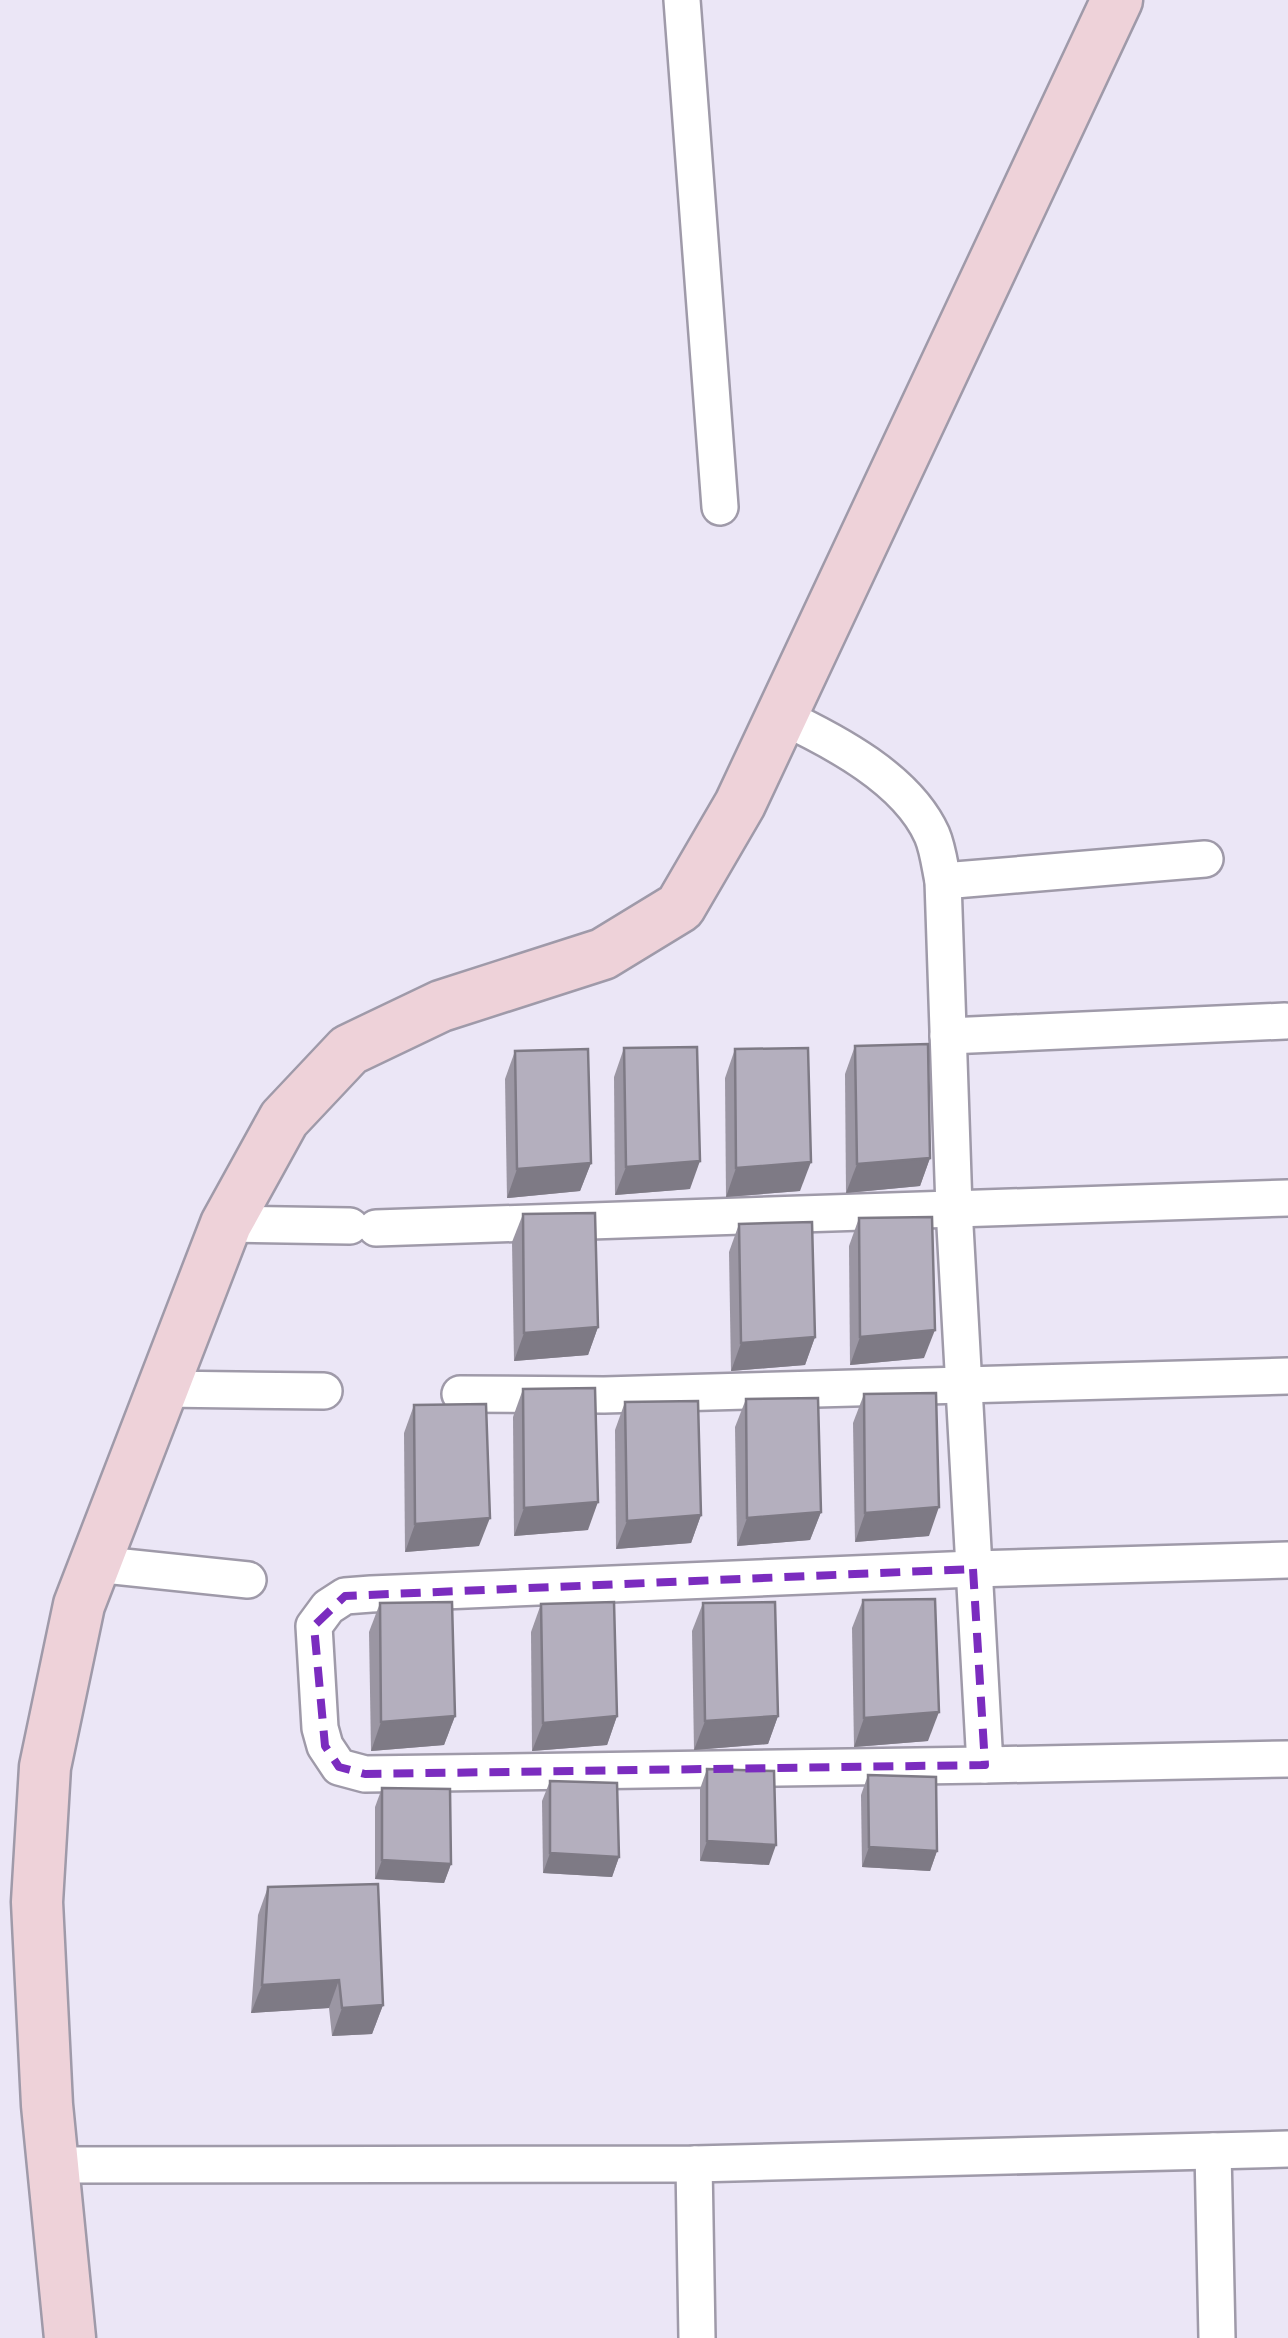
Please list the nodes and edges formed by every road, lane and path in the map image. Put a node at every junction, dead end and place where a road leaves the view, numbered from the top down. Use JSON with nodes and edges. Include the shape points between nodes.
{"nodes":[{"id":1,"x":682,"y":0,"type":"edge"},
{"id":2,"x":1117,"y":0,"type":"edge"},
{"id":3,"x":720,"y":507,"type":"dead end"},
{"id":4,"x":781,"y":716,"type":"junction"},
{"id":5,"x":1205,"y":858,"type":"dead end"},
{"id":6,"x":943,"y":882,"type":"junction"},
{"id":7,"x":1285,"y":1021,"type":"dead end"},
{"id":8,"x":948,"y":1036,"type":"junction"},
{"id":9,"x":1288,"y":1198,"type":"edge"},
{"id":10,"x":954,"y":1208,"type":"junction"},
{"id":11,"x":226,"y":1224,"type":"junction"},
{"id":12,"x":1288,"y":1376,"type":"edge"},
{"id":13,"x":963,"y":1383,"type":"junction"},
{"id":14,"x":163,"y":1388,"type":"junction"},
{"id":15,"x":324,"y":1390,"type":"dead end"},
{"id":16,"x":460,"y":1394,"type":"dead end"},
{"id":17,"x":1288,"y":1560,"type":"edge"},
{"id":18,"x":95,"y":1564,"type":"junction"},
{"id":19,"x":973,"y":1568,"type":"junction"},
{"id":20,"x":248,"y":1580,"type":"dead end"},
{"id":21,"x":1288,"y":1760,"type":"edge"},
{"id":22,"x":985,"y":1765,"type":"junction"},
{"id":23,"x":1288,"y":2149,"type":"edge"},
{"id":24,"x":1213,"y":2151,"type":"junction"},
{"id":25,"x":53,"y":2164,"type":"junction"},
{"id":26,"x":694,"y":2164,"type":"junction"},
{"id":27,"x":70,"y":2338,"type":"edge"},
{"id":28,"x":697,"y":2338,"type":"edge"},
{"id":29,"x":1216,"y":2338,"type":"edge"}],
"edges":[{"from":1,"to":3,"type":"street"},
{"from":2,"to":4,"type":"street"},
{"from":4,"to":6,"type":"street","via":[[837,742],[902,792],[932,836]]},
{"from":4,"to":11,"type":"street","via":[[680,907],[603,954],[442,1006],[349,1050],[284,1119]]},
{"from":5,"to":6,"type":"street"},
{"from":6,"to":8,"type":"street"},
{"from":7,"to":8,"type":"street"},
{"from":8,"to":10,"type":"street"},
{"from":9,"to":10,"type":"street"},
{"from":10,"to":11,"type":"street","via":[[363,1227]]},
{"from":10,"to":13,"type":"street"},
{"from":11,"to":14,"type":"street"},
{"from":12,"to":13,"type":"street"},
{"from":13,"to":16,"type":"street"},
{"from":13,"to":19,"type":"street"},
{"from":14,"to":15,"type":"street"},
{"from":14,"to":18,"type":"street"},
{"from":17,"to":19,"type":"street"},
{"from":18,"to":20,"type":"street"},
{"from":18,"to":25,"type":"street","via":[[79,1604],[45,1766],[37,1902]]},
{"from":19,"to":22,"type":"street"},
{"from":19,"to":22,"type":"street","via":[[345,1596],[314,1626],[320,1728],[339,1767],[365,1774]]},
{"from":21,"to":22,"type":"street"},
{"from":23,"to":24,"type":"street"},
{"from":24,"to":26,"type":"street"},
{"from":24,"to":29,"type":"street"},
{"from":25,"to":26,"type":"street"},
{"from":25,"to":27,"type":"street"},
{"from":26,"to":28,"type":"street"}]}
